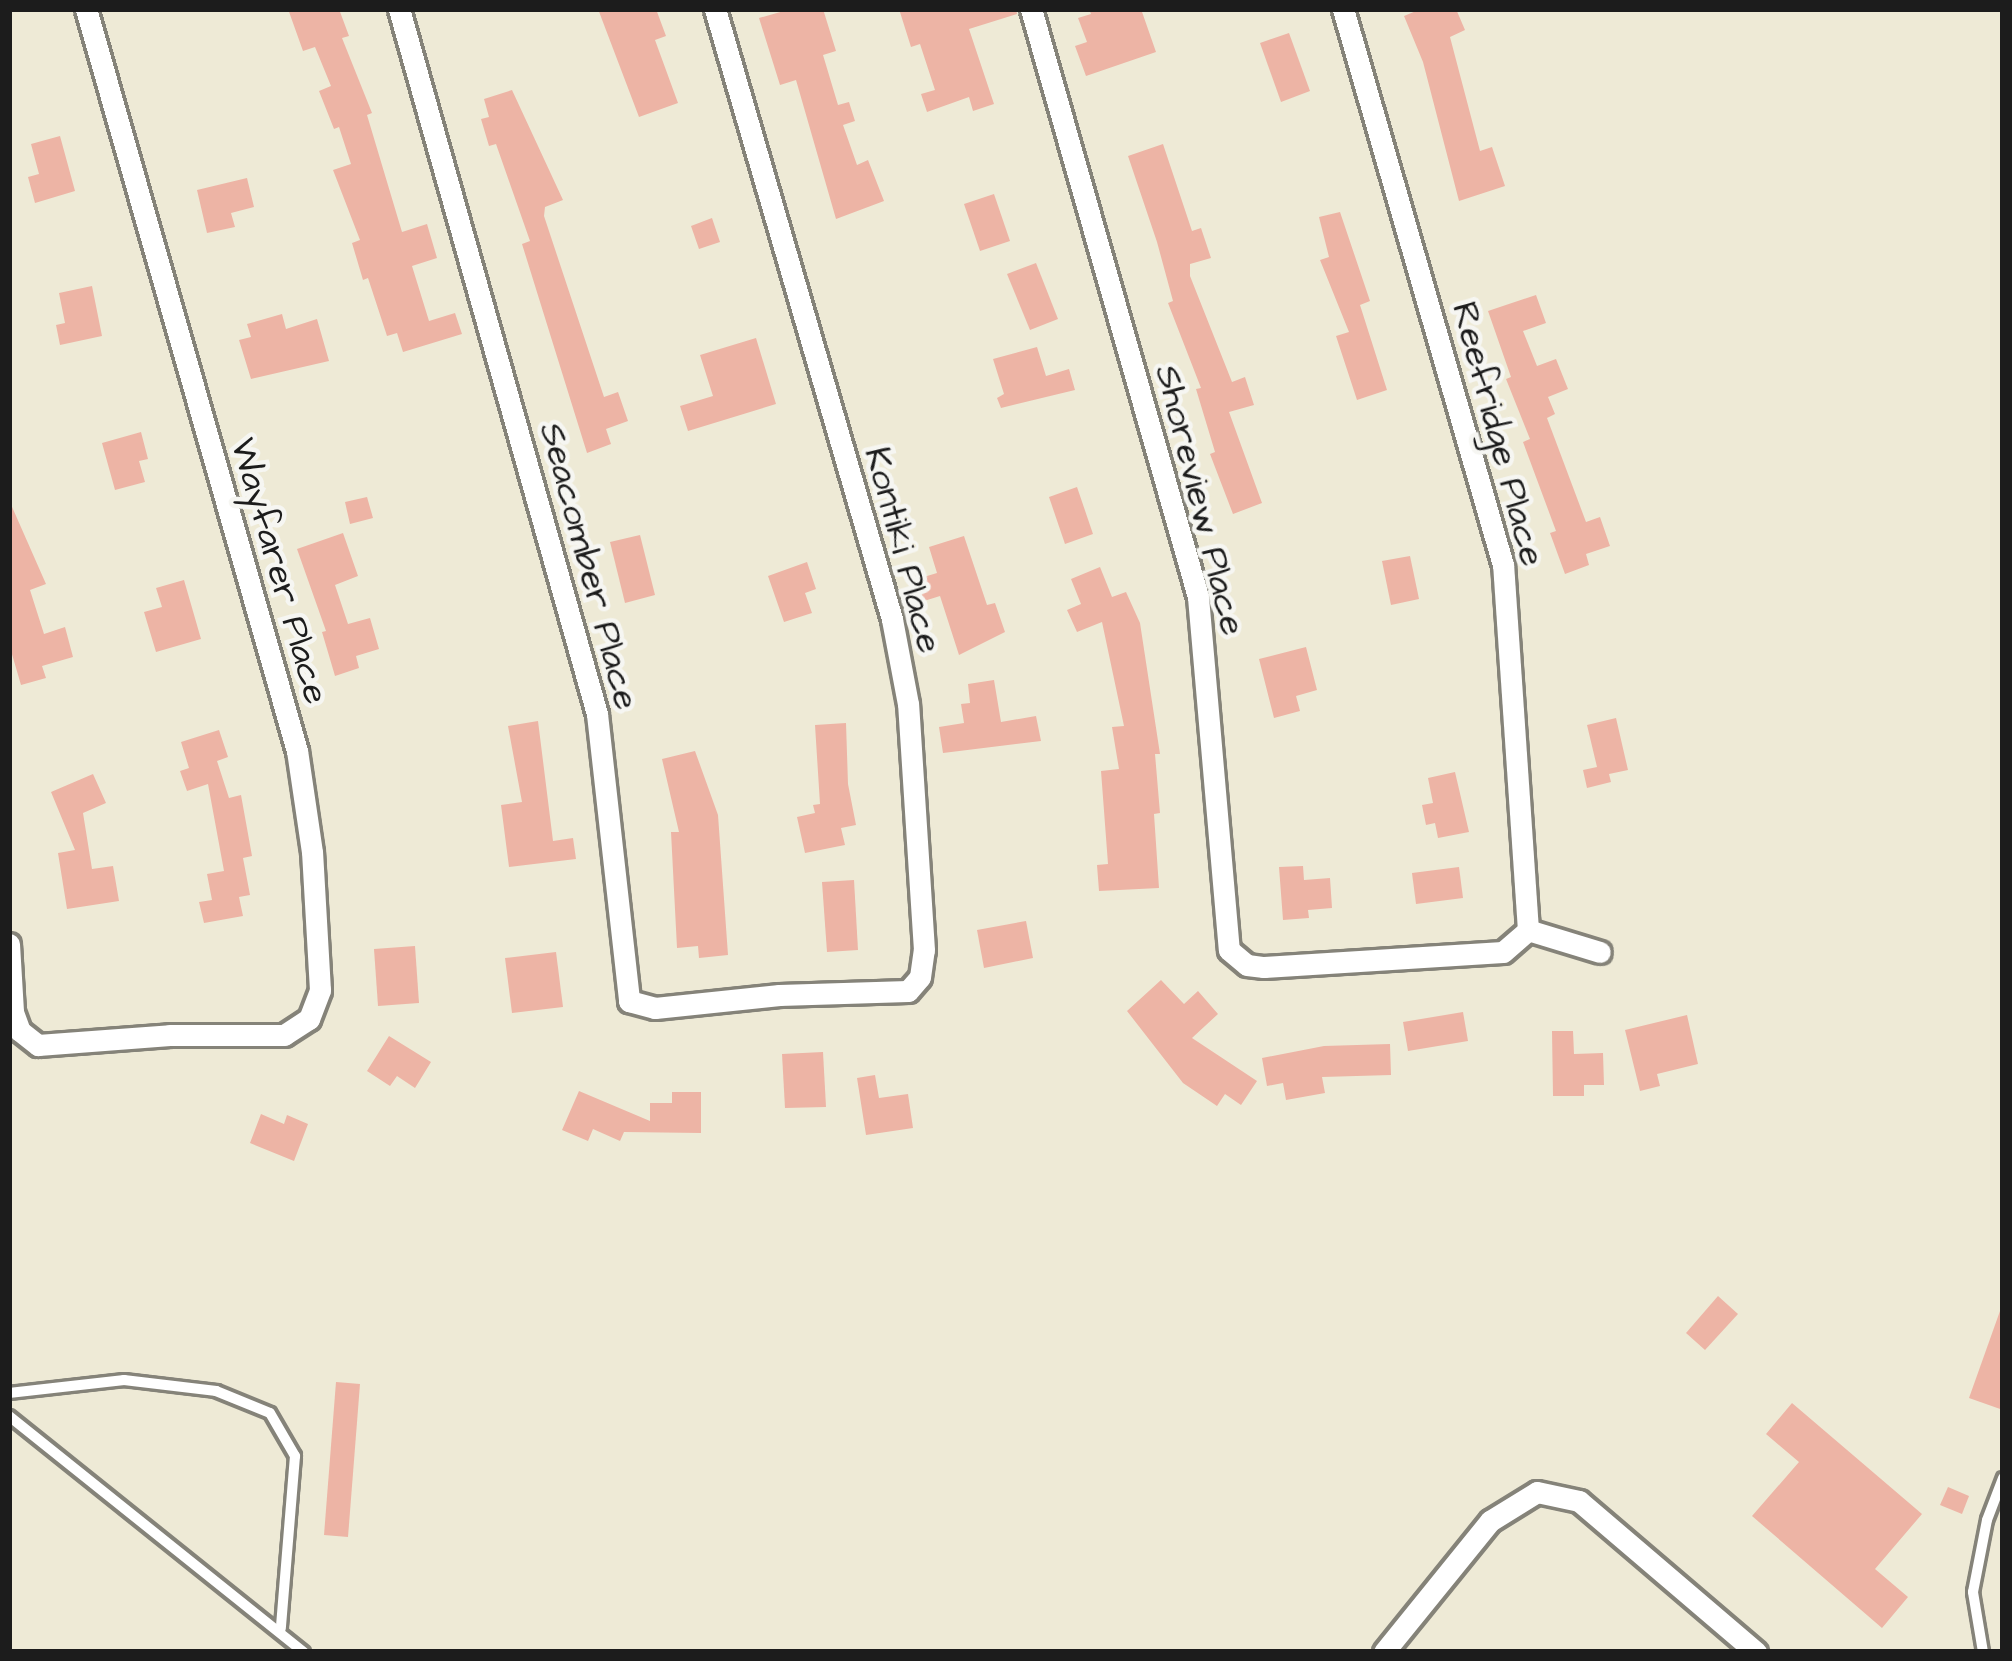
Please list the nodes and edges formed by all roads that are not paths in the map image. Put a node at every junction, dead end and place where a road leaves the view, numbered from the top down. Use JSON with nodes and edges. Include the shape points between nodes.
{"nodes":[{"id":1,"x":86,"y":9,"type":"edge"},
{"id":2,"x":399,"y":9,"type":"edge"},
{"id":3,"x":716,"y":9,"type":"edge"},
{"id":4,"x":1031,"y":9,"type":"edge"},
{"id":5,"x":1343,"y":9,"type":"edge"},
{"id":6,"x":1528,"y":930,"type":"junction"},
{"id":7,"x":9,"y":944,"type":"edge"},
{"id":8,"x":1600,"y":952,"type":"dead end"},
{"id":9,"x":779,"y":995,"type":"joint"},
{"id":10,"x":9,"y":1393,"type":"edge"},
{"id":11,"x":9,"y":1416,"type":"edge"},
{"id":12,"x":2003,"y":1478,"type":"edge"},
{"id":13,"x":281,"y":1628,"type":"junction"},
{"id":14,"x":304,"y":1652,"type":"edge"},
{"id":15,"x":1384,"y":1652,"type":"edge"},
{"id":16,"x":1756,"y":1652,"type":"edge"},
{"id":17,"x":1984,"y":1652,"type":"edge"}],
"edges":[{"from":1,"to":7,"type":"street","name":"Wayfarer Place","via":[[297,751],[320,990],[309,1018],[284,1036],[29,1042],[13,1012]]},
{"from":2,"to":9,"type":"street","name":"Seacomber Place","via":[[597,714],[629,1001],[655,1009]]},
{"from":3,"to":9,"type":"street","name":"Kontiki Place","via":[[892,619],[911,730],[920,977],[895,993]]},
{"from":4,"to":6,"type":"street","name":"Shoreview Place","via":[[1198,597],[1229,950],[1264,968],[1503,952]]},
{"from":5,"to":6,"type":"street","name":"Reefridge Place","via":[[1507,583]]},
{"from":6,"to":8,"type":"street"},
{"from":10,"to":13,"type":"lane","via":[[124,1379],[216,1391],[270,1413],[295,1456]]},
{"from":11,"to":13,"type":"lane"},
{"from":12,"to":17,"type":"lane","via":[[1973,1592]]},
{"from":13,"to":14,"type":"lane"},
{"from":15,"to":16,"type":"street","via":[[1490,1521],[1537,1492],[1579,1501]]}]}
